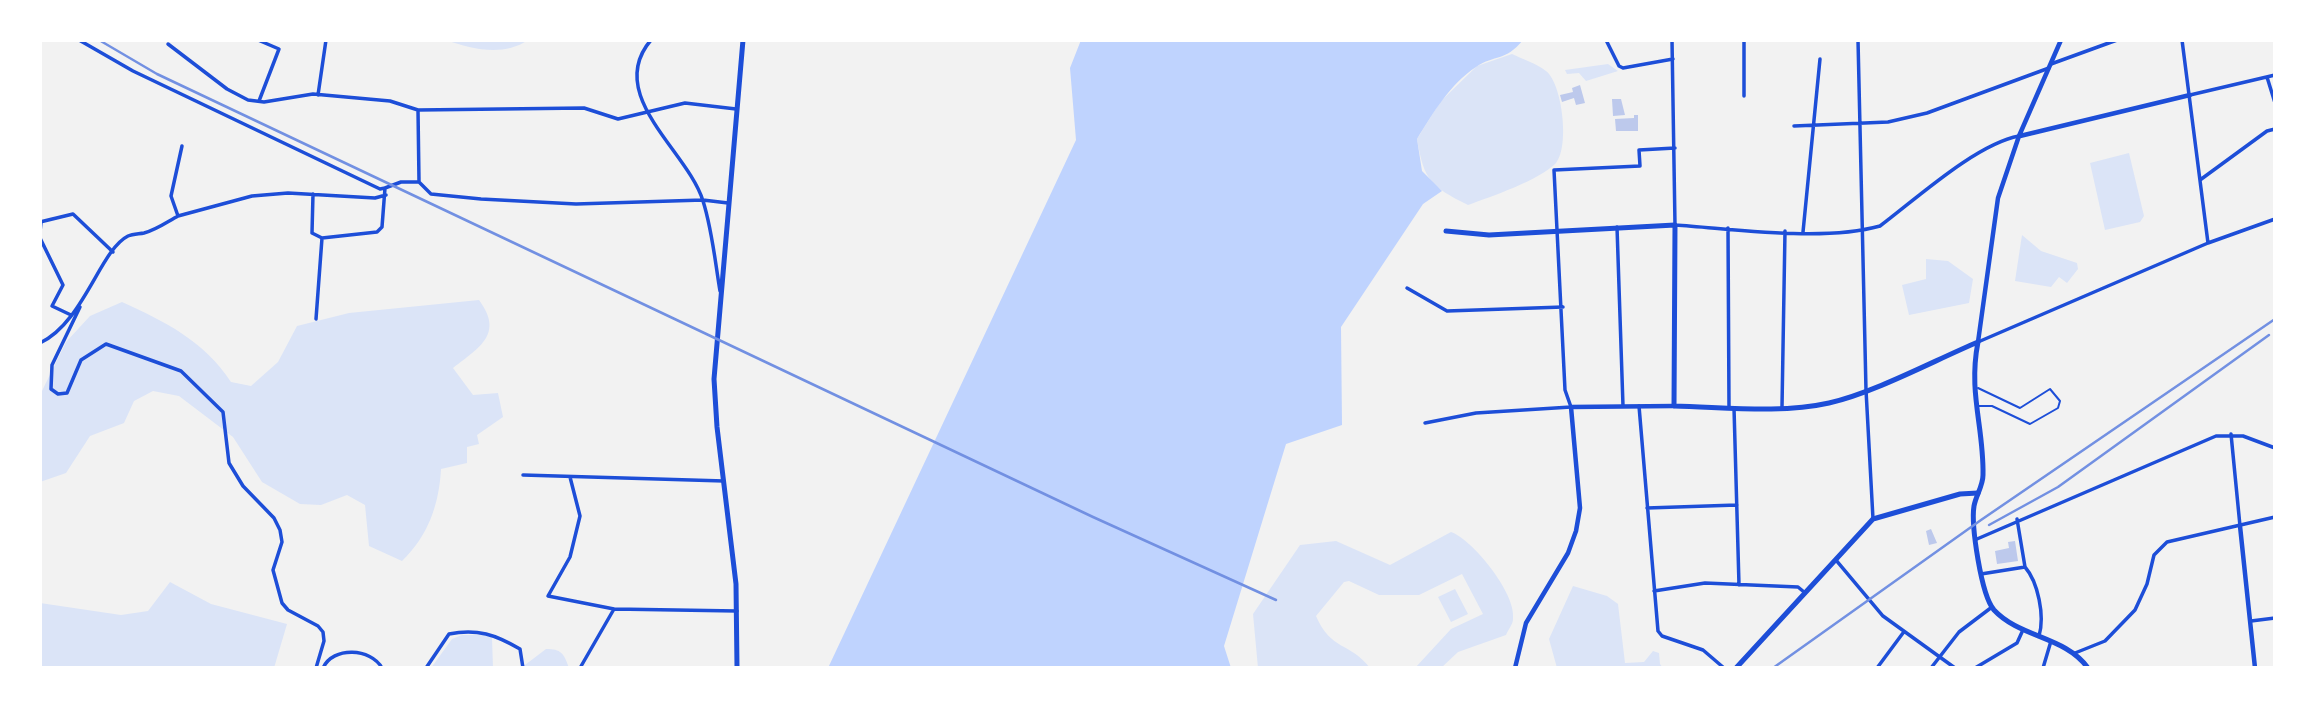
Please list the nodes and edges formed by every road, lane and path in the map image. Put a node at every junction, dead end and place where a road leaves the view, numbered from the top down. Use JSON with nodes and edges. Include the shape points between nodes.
{"nodes":[{"id":1,"x":79,"y":40,"type":"edge"},
{"id":2,"x":258,"y":40,"type":"edge"},
{"id":3,"x":326,"y":40,"type":"edge"},
{"id":4,"x":651,"y":40,"type":"edge"},
{"id":5,"x":743,"y":40,"type":"edge"},
{"id":6,"x":1606,"y":40,"type":"edge"},
{"id":7,"x":1672,"y":40,"type":"edge"},
{"id":8,"x":1744,"y":40,"type":"edge"},
{"id":9,"x":1858,"y":40,"type":"edge"},
{"id":10,"x":2061,"y":40,"type":"edge"},
{"id":11,"x":2117,"y":40,"type":"edge"},
{"id":12,"x":2182,"y":40,"type":"edge"},
{"id":13,"x":168,"y":44,"type":"dead end"},
{"id":14,"x":1673,"y":59,"type":"junction"},
{"id":15,"x":1820,"y":59,"type":"dead end"},
{"id":16,"x":2050,"y":66,"type":"junction"},
{"id":17,"x":2275,"y":75,"type":"edge"},
{"id":18,"x":2267,"y":77,"type":"junction"},
{"id":19,"x":318,"y":95,"type":"junction"},
{"id":20,"x":2190,"y":95,"type":"junction"},
{"id":21,"x":1744,"y":96,"type":"dead end"},
{"id":22,"x":259,"y":101,"type":"junction"},
{"id":23,"x":2275,"y":103,"type":"edge"},
{"id":24,"x":736,"y":109,"type":"junction"},
{"id":25,"x":418,"y":110,"type":"junction"},
{"id":26,"x":647,"y":114,"type":"junction"},
{"id":27,"x":1860,"y":125,"type":"junction"},
{"id":28,"x":1794,"y":126,"type":"dead end"},
{"id":29,"x":1814,"y":126,"type":"junction"},
{"id":30,"x":2275,"y":129,"type":"edge"},
{"id":31,"x":2019,"y":136,"type":"junction"},
{"id":32,"x":182,"y":146,"type":"dead end"},
{"id":33,"x":1675,"y":149,"type":"junction"},
{"id":34,"x":2200,"y":180,"type":"junction"},
{"id":35,"x":419,"y":182,"type":"junction"},
{"id":36,"x":385,"y":188,"type":"junction"},
{"id":37,"x":313,"y":194,"type":"junction"},
{"id":38,"x":386,"y":195,"type":"junction"},
{"id":39,"x":703,"y":200,"type":"junction"},
{"id":40,"x":728,"y":203,"type":"junction"},
{"id":41,"x":178,"y":216,"type":"junction"},
{"id":42,"x":2275,"y":219,"type":"edge"},
{"id":43,"x":41,"y":222,"type":"edge"},
{"id":44,"x":1675,"y":225,"type":"junction"},
{"id":45,"x":1617,"y":227,"type":"junction"},
{"id":46,"x":1728,"y":228,"type":"junction"},
{"id":47,"x":1557,"y":230,"type":"junction"},
{"id":48,"x":1446,"y":231,"type":"dead end"},
{"id":49,"x":1785,"y":231,"type":"junction"},
{"id":50,"x":1862,"y":231,"type":"junction"},
{"id":51,"x":1803,"y":232,"type":"junction"},
{"id":52,"x":40,"y":235,"type":"edge"},
{"id":53,"x":322,"y":238,"type":"junction"},
{"id":54,"x":2208,"y":243,"type":"junction"},
{"id":55,"x":113,"y":252,"type":"junction"},
{"id":56,"x":1407,"y":288,"type":"dead end"},
{"id":57,"x":721,"y":300,"type":"junction"},
{"id":58,"x":80,"y":307,"type":"junction"},
{"id":59,"x":1563,"y":307,"type":"junction"},
{"id":60,"x":71,"y":316,"type":"junction"},
{"id":61,"x":316,"y":319,"type":"dead end"},
{"id":62,"x":1978,"y":342,"type":"junction"},
{"id":63,"x":40,"y":343,"type":"edge"},
{"id":64,"x":1973,"y":388,"type":"junction"},
{"id":65,"x":1866,"y":390,"type":"junction"},
{"id":66,"x":1623,"y":406,"type":"junction"},
{"id":67,"x":1639,"y":406,"type":"junction"},
{"id":68,"x":1674,"y":406,"type":"junction"},
{"id":69,"x":1975,"y":406,"type":"junction"},
{"id":70,"x":1571,"y":407,"type":"junction"},
{"id":71,"x":1732,"y":407,"type":"junction"},
{"id":72,"x":1782,"y":407,"type":"junction"},
{"id":73,"x":1425,"y":423,"type":"dead end"},
{"id":74,"x":2231,"y":434,"type":"junction"},
{"id":75,"x":2275,"y":448,"type":"edge"},
{"id":76,"x":523,"y":475,"type":"dead end"},
{"id":77,"x":570,"y":477,"type":"junction"},
{"id":78,"x":724,"y":481,"type":"junction"},
{"id":79,"x":1979,"y":493,"type":"junction"},
{"id":80,"x":1737,"y":505,"type":"junction"},
{"id":81,"x":1647,"y":508,"type":"junction"},
{"id":82,"x":2275,"y":517,"type":"edge"},
{"id":83,"x":1873,"y":519,"type":"junction"},
{"id":84,"x":2017,"y":519,"type":"junction"},
{"id":85,"x":2240,"y":526,"type":"junction"},
{"id":86,"x":1977,"y":538,"type":"junction"},
{"id":87,"x":1836,"y":560,"type":"junction"},
{"id":88,"x":2025,"y":567,"type":"junction"},
{"id":89,"x":1982,"y":574,"type":"junction"},
{"id":90,"x":1740,"y":585,"type":"junction"},
{"id":91,"x":1654,"y":591,"type":"junction"},
{"id":92,"x":1804,"y":592,"type":"junction"},
{"id":93,"x":1992,"y":607,"type":"junction"},
{"id":94,"x":614,"y":610,"type":"junction"},
{"id":95,"x":737,"y":611,"type":"junction"},
{"id":96,"x":2275,"y":618,"type":"edge"},
{"id":97,"x":2250,"y":621,"type":"junction"},
{"id":98,"x":2022,"y":632,"type":"junction"},
{"id":99,"x":1903,"y":633,"type":"junction"},
{"id":100,"x":2039,"y":636,"type":"junction"},
{"id":101,"x":2051,"y":641,"type":"junction"},
{"id":102,"x":2075,"y":653,"type":"junction"},
{"id":103,"x":1939,"y":657,"type":"junction"},
{"id":104,"x":316,"y":668,"type":"edge"},
{"id":105,"x":323,"y":668,"type":"edge"},
{"id":106,"x":382,"y":668,"type":"edge"},
{"id":107,"x":426,"y":668,"type":"edge"},
{"id":108,"x":523,"y":668,"type":"edge"},
{"id":109,"x":580,"y":668,"type":"edge"},
{"id":110,"x":737,"y":668,"type":"edge"},
{"id":111,"x":1515,"y":668,"type":"edge"},
{"id":112,"x":1724,"y":668,"type":"edge"},
{"id":113,"x":1736,"y":668,"type":"edge"},
{"id":114,"x":1877,"y":668,"type":"edge"},
{"id":115,"x":1931,"y":668,"type":"edge"},
{"id":116,"x":1955,"y":668,"type":"edge"},
{"id":117,"x":1975,"y":668,"type":"edge"},
{"id":118,"x":2043,"y":668,"type":"edge"},
{"id":119,"x":2088,"y":668,"type":"edge"},
{"id":120,"x":2255,"y":668,"type":"edge"}],
"edges":[{"from":1,"to":36,"type":"street","via":[[133,72]]},
{"from":2,"to":22,"type":"street","via":[[279,49]]},
{"from":3,"to":19,"type":"street"},
{"from":4,"to":26,"type":"street","via":[[640,53],[637,78]]},
{"from":5,"to":24,"type":"main road"},
{"from":6,"to":14,"type":"street","via":[[1623,68]]},
{"from":7,"to":14,"type":"street"},
{"from":8,"to":21,"type":"street"},
{"from":9,"to":27,"type":"street"},
{"from":10,"to":16,"type":"street"},
{"from":11,"to":16,"type":"street"},
{"from":12,"to":20,"type":"street"},
{"from":13,"to":22,"type":"street","via":[[227,89]]},
{"from":14,"to":33,"type":"street"},
{"from":15,"to":29,"type":"street"},
{"from":16,"to":27,"type":"street","via":[[1927,113]]},
{"from":16,"to":31,"type":"street"},
{"from":17,"to":18,"type":"street"},
{"from":18,"to":20,"type":"street"},
{"from":18,"to":23,"type":"street"},
{"from":19,"to":22,"type":"street"},
{"from":19,"to":25,"type":"street","via":[[390,101]]},
{"from":20,"to":31,"type":"street"},
{"from":20,"to":34,"type":"street"},
{"from":24,"to":26,"type":"street","via":[[685,103]]},
{"from":24,"to":40,"type":"main road"},
{"from":25,"to":26,"type":"street","via":[[584,108],[618,119]]},
{"from":25,"to":35,"type":"street"},
{"from":26,"to":39,"type":"street","via":[[691,175]]},
{"from":27,"to":29,"type":"street"},
{"from":27,"to":50,"type":"street"},
{"from":28,"to":29,"type":"street"},
{"from":29,"to":51,"type":"street"},
{"from":30,"to":34,"type":"street"},
{"from":31,"to":50,"type":"street","via":[[1974,156],[1880,226]]},
{"from":31,"to":62,"type":"street","via":[[1994,218]]},
{"from":32,"to":41,"type":"street","via":[[171,196]]},
{"from":33,"to":44,"type":"street"},
{"from":33,"to":47,"type":"street","via":[[1639,150],[1640,166],[1554,170]]},
{"from":34,"to":54,"type":"street"},
{"from":35,"to":36,"type":"street"},
{"from":35,"to":39,"type":"street","via":[[431,194],[481,199],[576,204]]},
{"from":36,"to":38,"type":"street"},
{"from":37,"to":38,"type":"street"},
{"from":37,"to":41,"type":"street","via":[[252,196]]},
{"from":37,"to":53,"type":"street","via":[[312,233]]},
{"from":38,"to":53,"type":"street","via":[[382,227],[377,232]]},
{"from":39,"to":40,"type":"street"},
{"from":39,"to":57,"type":"street"},
{"from":40,"to":57,"type":"main road"},
{"from":41,"to":55,"type":"street","via":[[146,233],[128,236]]},
{"from":42,"to":54,"type":"street"},
{"from":43,"to":52,"type":"street"},
{"from":43,"to":55,"type":"street","via":[[73,214]]},
{"from":44,"to":45,"type":"main road"},
{"from":44,"to":46,"type":"street"},
{"from":44,"to":68,"type":"main road"},
{"from":45,"to":47,"type":"main road"},
{"from":45,"to":66,"type":"street"},
{"from":46,"to":49,"type":"street"},
{"from":46,"to":71,"type":"street"},
{"from":47,"to":48,"type":"main road","via":[[1489,235]]},
{"from":47,"to":59,"type":"street"},
{"from":49,"to":51,"type":"street"},
{"from":49,"to":72,"type":"street"},
{"from":50,"to":51,"type":"street","via":[[1835,235]]},
{"from":50,"to":65,"type":"street"},
{"from":52,"to":60,"type":"street","via":[[63,285],[52,306]]},
{"from":53,"to":61,"type":"street"},
{"from":54,"to":62,"type":"street"},
{"from":55,"to":58,"type":"street"},
{"from":56,"to":59,"type":"street","via":[[1447,311]]},
{"from":57,"to":78,"type":"main road","via":[[715,379]]},
{"from":58,"to":60,"type":"street"},
{"from":58,"to":104,"type":"street","via":[[52,365],[51,389],[67,393],[81,360],[106,344],[181,371],[223,412],[229,463],[280,530],[282,542],[274,570],[282,603],[323,632]]},
{"from":59,"to":70,"type":"street","via":[[1565,390]]},
{"from":60,"to":63,"type":"street"},
{"from":62,"to":64,"type":"main road"},
{"from":62,"to":65,"type":"main road"},
{"from":64,"to":69,"type":"main road"},
{"from":64,"to":69,"type":"lane","via":[[1985,389],[2020,408],[2050,389],[2060,401],[2058,408],[2030,424],[1992,406]]},
{"from":65,"to":72,"type":"main road","via":[[1828,403]]},
{"from":65,"to":83,"type":"street"},
{"from":66,"to":67,"type":"street"},
{"from":66,"to":70,"type":"street"},
{"from":67,"to":68,"type":"street"},
{"from":67,"to":81,"type":"street"},
{"from":68,"to":71,"type":"main road"},
{"from":69,"to":79,"type":"main road","via":[[1983,474]]},
{"from":70,"to":73,"type":"street","via":[[1476,413]]},
{"from":70,"to":111,"type":"street","via":[[1580,508],[1576,531],[1527,624]]},
{"from":71,"to":72,"type":"main road"},
{"from":71,"to":80,"type":"street"},
{"from":74,"to":75,"type":"street"},
{"from":74,"to":84,"type":"street","via":[[2183,449]]},
{"from":74,"to":85,"type":"street"},
{"from":76,"to":77,"type":"street"},
{"from":77,"to":78,"type":"street"},
{"from":77,"to":94,"type":"street","via":[[580,516],[570,557],[548,596]]},
{"from":78,"to":95,"type":"main road"},
{"from":79,"to":83,"type":"main road"},
{"from":79,"to":86,"type":"main road","via":[[1974,509]]},
{"from":80,"to":81,"type":"street"},
{"from":80,"to":90,"type":"street"},
{"from":81,"to":91,"type":"street"},
{"from":82,"to":85,"type":"street"},
{"from":83,"to":87,"type":"main road"},
{"from":84,"to":86,"type":"street"},
{"from":84,"to":88,"type":"street"},
{"from":85,"to":97,"type":"street"},
{"from":85,"to":102,"type":"street","via":[[2184,536],[2159,547],[2135,610],[2105,641]]},
{"from":86,"to":89,"type":"main road"},
{"from":87,"to":92,"type":"main road"},
{"from":87,"to":99,"type":"street","via":[[1876,609]]},
{"from":88,"to":89,"type":"street"},
{"from":88,"to":100,"type":"street","via":[[2035,577]]},
{"from":89,"to":93,"type":"main road"},
{"from":90,"to":91,"type":"street","via":[[1705,583]]},
{"from":90,"to":92,"type":"street","via":[[1798,587]]},
{"from":91,"to":112,"type":"street","via":[[1662,636],[1703,650]]},
{"from":92,"to":113,"type":"main road"},
{"from":93,"to":98,"type":"main road"},
{"from":93,"to":103,"type":"street","via":[[1965,627]]},
{"from":94,"to":95,"type":"street"},
{"from":94,"to":109,"type":"street"},
{"from":95,"to":110,"type":"main road"},
{"from":96,"to":97,"type":"street"},
{"from":97,"to":120,"type":"street"},
{"from":98,"to":100,"type":"main road"},
{"from":98,"to":117,"type":"street","via":[[2017,643]]},
{"from":99,"to":103,"type":"street"},
{"from":99,"to":114,"type":"street"},
{"from":100,"to":101,"type":"main road"},
{"from":101,"to":102,"type":"main road"},
{"from":101,"to":118,"type":"street"},
{"from":102,"to":119,"type":"main road"},
{"from":103,"to":115,"type":"street"},
{"from":103,"to":116,"type":"street"},
{"from":105,"to":106,"type":"street","via":[[331,656],[345,652],[365,654]]},
{"from":107,"to":108,"type":"street","via":[[449,634],[462,631],[488,632],[520,649]]}]}
